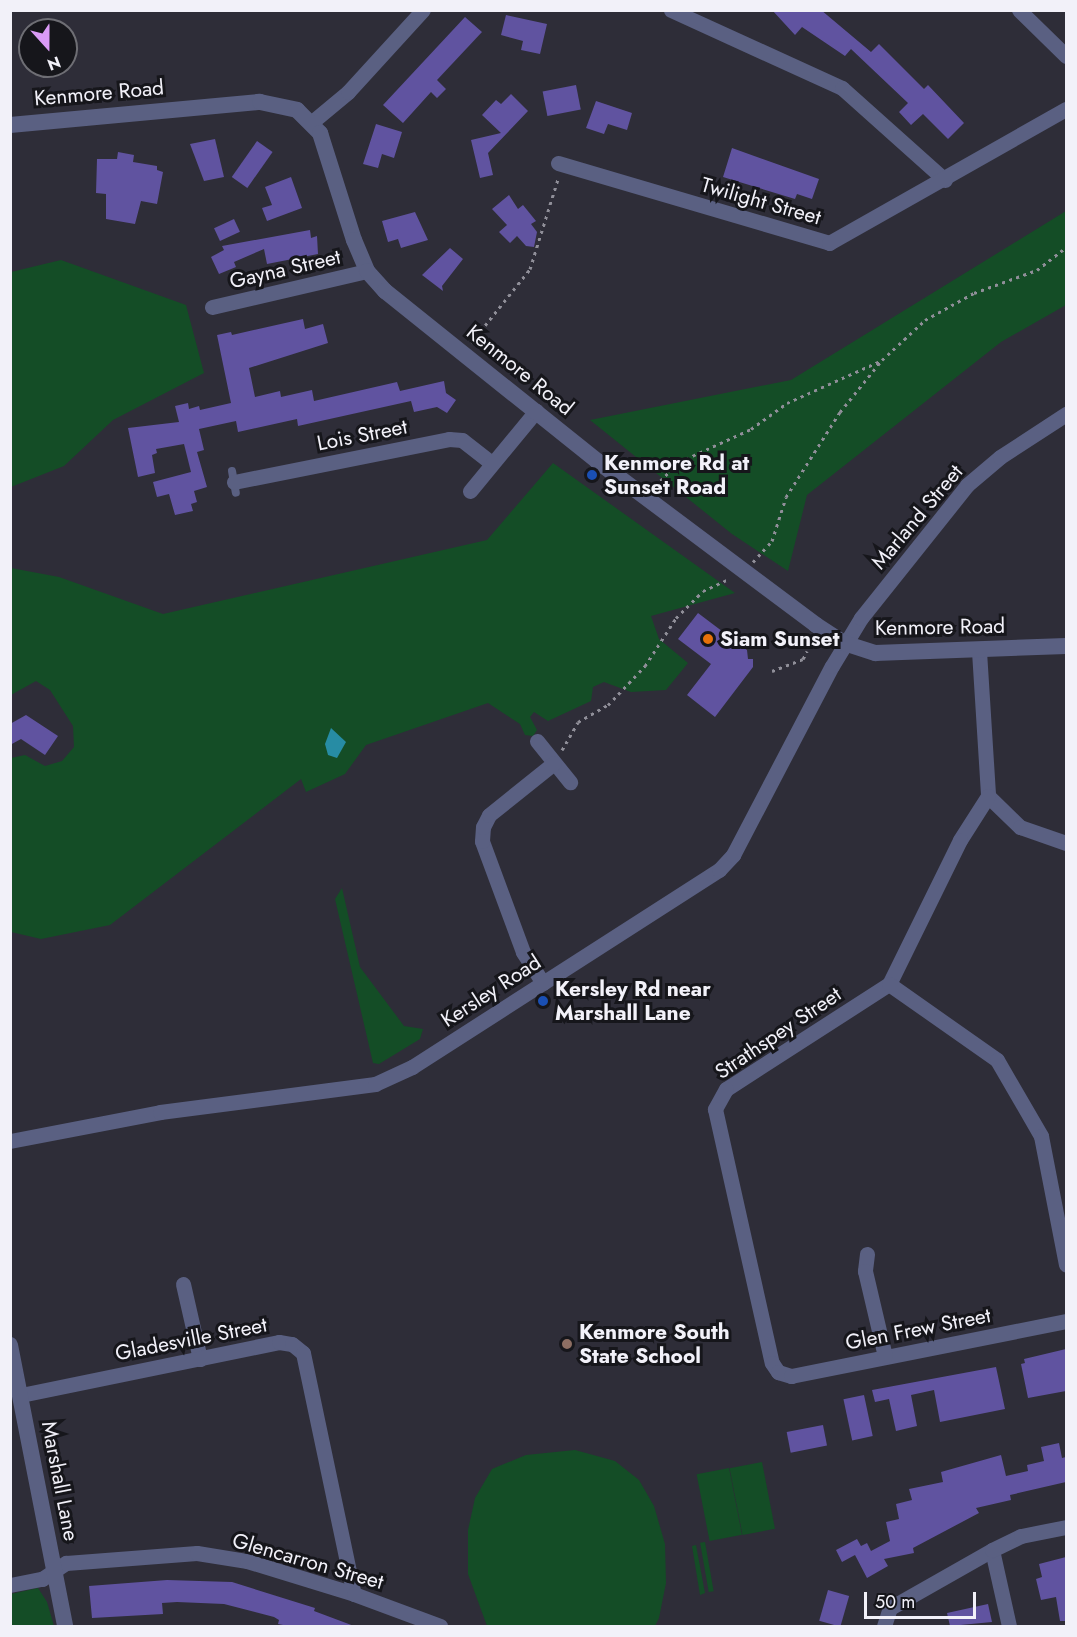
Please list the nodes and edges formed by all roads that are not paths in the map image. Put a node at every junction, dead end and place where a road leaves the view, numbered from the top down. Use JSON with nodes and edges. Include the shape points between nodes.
{"nodes":[{"id":1,"x":423,"y":10,"type":"edge"},
{"id":2,"x":671,"y":10,"type":"edge"},
{"id":3,"x":1019,"y":10,"type":"edge"},
{"id":4,"x":1066,"y":56,"type":"edge"},
{"id":5,"x":1066,"y":110,"type":"edge"},
{"id":6,"x":312,"y":122,"type":"junction"},
{"id":7,"x":10,"y":125,"type":"edge"},
{"id":8,"x":558,"y":163,"type":"road end"},
{"id":9,"x":945,"y":180,"type":"junction"},
{"id":10,"x":367,"y":271,"type":"junction"},
{"id":11,"x":213,"y":307,"type":"dead end"},
{"id":12,"x":536,"y":411,"type":"junction"},
{"id":13,"x":1066,"y":414,"type":"edge"},
{"id":14,"x":491,"y":463,"type":"junction"},
{"id":15,"x":234,"y":482,"type":"dead end"},
{"id":16,"x":470,"y":491,"type":"dead end"},
{"id":17,"x":844,"y":643,"type":"junction"},
{"id":18,"x":1066,"y":646,"type":"edge"},
{"id":19,"x":979,"y":651,"type":"junction"},
{"id":20,"x":537,"y":741,"type":"dead end"},
{"id":21,"x":554,"y":763,"type":"junction"},
{"id":22,"x":570,"y":782,"type":"dead end"},
{"id":23,"x":988,"y":796,"type":"junction"},
{"id":24,"x":1066,"y":843,"type":"edge"},
{"id":25,"x":543,"y":983,"type":"junction"},
{"id":26,"x":889,"y":984,"type":"junction"},
{"id":27,"x":10,"y":1141,"type":"edge"},
{"id":28,"x":867,"y":1254,"type":"dead end"},
{"id":29,"x":1066,"y":1265,"type":"edge"},
{"id":30,"x":183,"y":1284,"type":"dead end"},
{"id":31,"x":1066,"y":1321,"type":"edge"},
{"id":32,"x":10,"y":1345,"type":"edge"},
{"id":33,"x":885,"y":1356,"type":"junction"},
{"id":34,"x":200,"y":1359,"type":"junction"},
{"id":35,"x":778,"y":1372,"type":"joint"},
{"id":36,"x":21,"y":1395,"type":"junction"},
{"id":37,"x":1066,"y":1527,"type":"edge"},
{"id":38,"x":992,"y":1550,"type":"junction"},
{"id":39,"x":54,"y":1568,"type":"junction"},
{"id":40,"x":10,"y":1585,"type":"edge"},
{"id":41,"x":354,"y":1594,"type":"junction"},
{"id":42,"x":65,"y":1626,"type":"edge"},
{"id":43,"x":440,"y":1626,"type":"edge"},
{"id":44,"x":884,"y":1626,"type":"edge"},
{"id":45,"x":1010,"y":1626,"type":"edge"}],
"edges":[{"from":1,"to":6,"type":"street","via":[[348,92]]},
{"from":2,"to":9,"type":"street","via":[[842,88]]},
{"from":3,"to":4,"type":"street"},
{"from":5,"to":9,"type":"street","name":"Twilight Street"},
{"from":6,"to":7,"type":"street","name":"Kenmore Road","via":[[289,107],[260,102]]},
{"from":6,"to":10,"type":"street","name":"Kenmore Road","via":[[320,133]]},
{"from":8,"to":9,"type":"street","name":"Twilight Street","via":[[829,243]]},
{"from":10,"to":11,"type":"street","name":"Gayna Street"},
{"from":10,"to":12,"type":"street","name":"Kenmore Road","via":[[385,291]]},
{"from":12,"to":14,"type":"street"},
{"from":12,"to":17,"type":"street","name":"Kenmore Road","via":[[646,499]]},
{"from":13,"to":17,"type":"street","name":"Marland Street","via":[[1000,457],[967,485]]},
{"from":14,"to":15,"type":"street","name":"Lois Street","via":[[462,440],[449,439]]},
{"from":14,"to":16,"type":"street"},
{"from":17,"to":19,"type":"street","name":"Kenmore Road","via":[[875,653]]},
{"from":17,"to":25,"type":"street","name":"Kersley Road","via":[[733,855],[718,870]]},
{"from":18,"to":19,"type":"street","name":"Kenmore Road"},
{"from":19,"to":23,"type":"street"},
{"from":20,"to":21,"type":"street"},
{"from":21,"to":22,"type":"street"},
{"from":21,"to":25,"type":"street","via":[[489,815],[482,841],[523,952]]},
{"from":23,"to":24,"type":"street","via":[[1020,827]]},
{"from":23,"to":26,"type":"street","via":[[960,840]]},
{"from":25,"to":27,"type":"street","name":"Kersley Road","via":[[412,1067],[375,1084],[160,1112]]},
{"from":26,"to":29,"type":"street","via":[[997,1060],[1041,1136]]},
{"from":26,"to":35,"type":"street","name":"Strathspey Street","via":[[726,1089],[715,1108],[772,1363]]},
{"from":28,"to":33,"type":"street","via":[[865,1271]]},
{"from":30,"to":34,"type":"street"},
{"from":31,"to":33,"type":"street","name":"Glen Frew Street"},
{"from":32,"to":36,"type":"street","name":"Marshall Lane"},
{"from":33,"to":35,"type":"street","name":"Glen Frew Street","via":[[791,1376]]},
{"from":34,"to":36,"type":"street","name":"Gladesville Street"},
{"from":34,"to":41,"type":"street","name":"Gladesville Street","via":[[279,1342],[292,1344],[303,1353]]},
{"from":36,"to":39,"type":"street","name":"Marshall Lane"},
{"from":37,"to":38,"type":"street","via":[[1021,1536]]},
{"from":38,"to":44,"type":"street","via":[[890,1608]]},
{"from":38,"to":45,"type":"street"},
{"from":39,"to":40,"type":"street","name":"Glencarron Street","via":[[42,1579]]},
{"from":39,"to":41,"type":"street","name":"Glencarron Street","via":[[66,1563],[197,1553],[247,1562]]},
{"from":39,"to":42,"type":"street","name":"Marshall Lane"},
{"from":41,"to":43,"type":"street","name":"Glencarron Street"}]}
